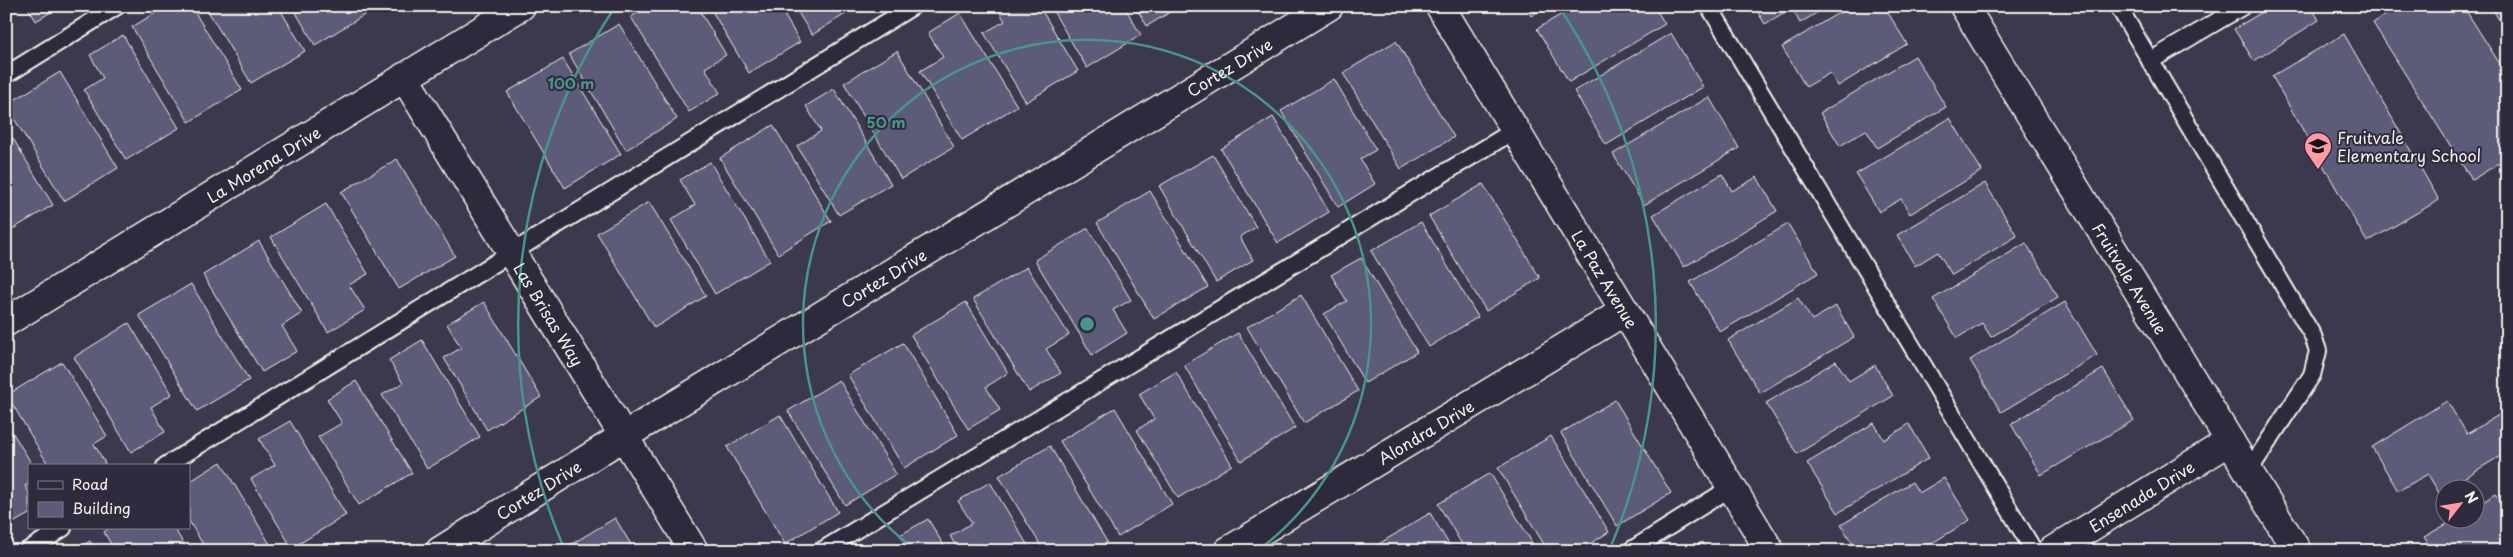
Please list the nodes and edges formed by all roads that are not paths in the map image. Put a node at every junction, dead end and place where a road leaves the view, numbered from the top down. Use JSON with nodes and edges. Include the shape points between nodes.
{"nodes":[{"id":1,"x":117,"y":6,"type":"edge"},
{"id":2,"x":522,"y":6,"type":"edge"},
{"id":3,"x":913,"y":6,"type":"edge"},
{"id":4,"x":1329,"y":6,"type":"edge"},
{"id":5,"x":1440,"y":6,"type":"edge"},
{"id":6,"x":1709,"y":6,"type":"edge"},
{"id":7,"x":1964,"y":6,"type":"edge"},
{"id":8,"x":2118,"y":6,"type":"edge"},
{"id":9,"x":2243,"y":6,"type":"edge"},
{"id":10,"x":2150,"y":61,"type":"junction"},
{"id":11,"x":6,"y":75,"type":"edge"},
{"id":12,"x":404,"y":77,"type":"junction"},
{"id":13,"x":1515,"y":130,"type":"junction"},
{"id":14,"x":512,"y":253,"type":"junction"},
{"id":15,"x":1625,"y":311,"type":"junction"},
{"id":16,"x":6,"y":322,"type":"edge"},
{"id":17,"x":624,"y":436,"type":"junction"},
{"id":18,"x":2230,"y":441,"type":"junction"},
{"id":19,"x":168,"y":464,"type":"edge"},
{"id":20,"x":2248,"y":472,"type":"junction"},
{"id":21,"x":1732,"y":487,"type":"junction"},
{"id":22,"x":60,"y":530,"type":"edge"},
{"id":23,"x":27,"y":551,"type":"edge"},
{"id":24,"x":440,"y":551,"type":"edge"},
{"id":25,"x":694,"y":551,"type":"edge"},
{"id":26,"x":821,"y":551,"type":"edge"},
{"id":27,"x":1228,"y":551,"type":"edge"},
{"id":28,"x":1630,"y":551,"type":"edge"},
{"id":29,"x":1770,"y":551,"type":"edge"},
{"id":30,"x":2034,"y":551,"type":"edge"},
{"id":31,"x":2052,"y":551,"type":"edge"},
{"id":32,"x":2297,"y":551,"type":"edge"}],
"edges":[{"from":1,"to":11,"type":"lane"},
{"from":2,"to":12,"type":"street","name":"La Morena Drive"},
{"from":3,"to":14,"type":"lane"},
{"from":4,"to":17,"type":"street","name":"Cortez Drive"},
{"from":5,"to":13,"type":"street","name":"La Paz Avenue"},
{"from":6,"to":30,"type":"lane"},
{"from":7,"to":18,"type":"street","name":"Fruitvale Avenue"},
{"from":8,"to":10,"type":"lane"},
{"from":9,"to":10,"type":"lane"},
{"from":10,"to":20,"type":"lane","via":[[2313,336],[2318,351],[2312,375]]},
{"from":12,"to":14,"type":"street","name":"Las Brisas Way"},
{"from":12,"to":16,"type":"street","name":"La Morena Drive"},
{"from":13,"to":15,"type":"street","name":"La Paz Avenue"},
{"from":13,"to":26,"type":"lane"},
{"from":14,"to":17,"type":"street","name":"Las Brisas Way"},
{"from":14,"to":19,"type":"lane"},
{"from":15,"to":21,"type":"street","name":"La Paz Avenue"},
{"from":15,"to":27,"type":"street","name":"Alondra Drive"},
{"from":17,"to":24,"type":"street","name":"Cortez Drive"},
{"from":17,"to":25,"type":"street","name":"Las Brisas Way"},
{"from":18,"to":20,"type":"street","name":"Fruitvale Avenue"},
{"from":18,"to":31,"type":"street","name":"Ensenada Drive"},
{"from":20,"to":32,"type":"street","name":"Fruitvale Avenue"},
{"from":21,"to":28,"type":"lane"},
{"from":21,"to":29,"type":"street","name":"La Paz Avenue"},
{"from":22,"to":23,"type":"lane"}]}
